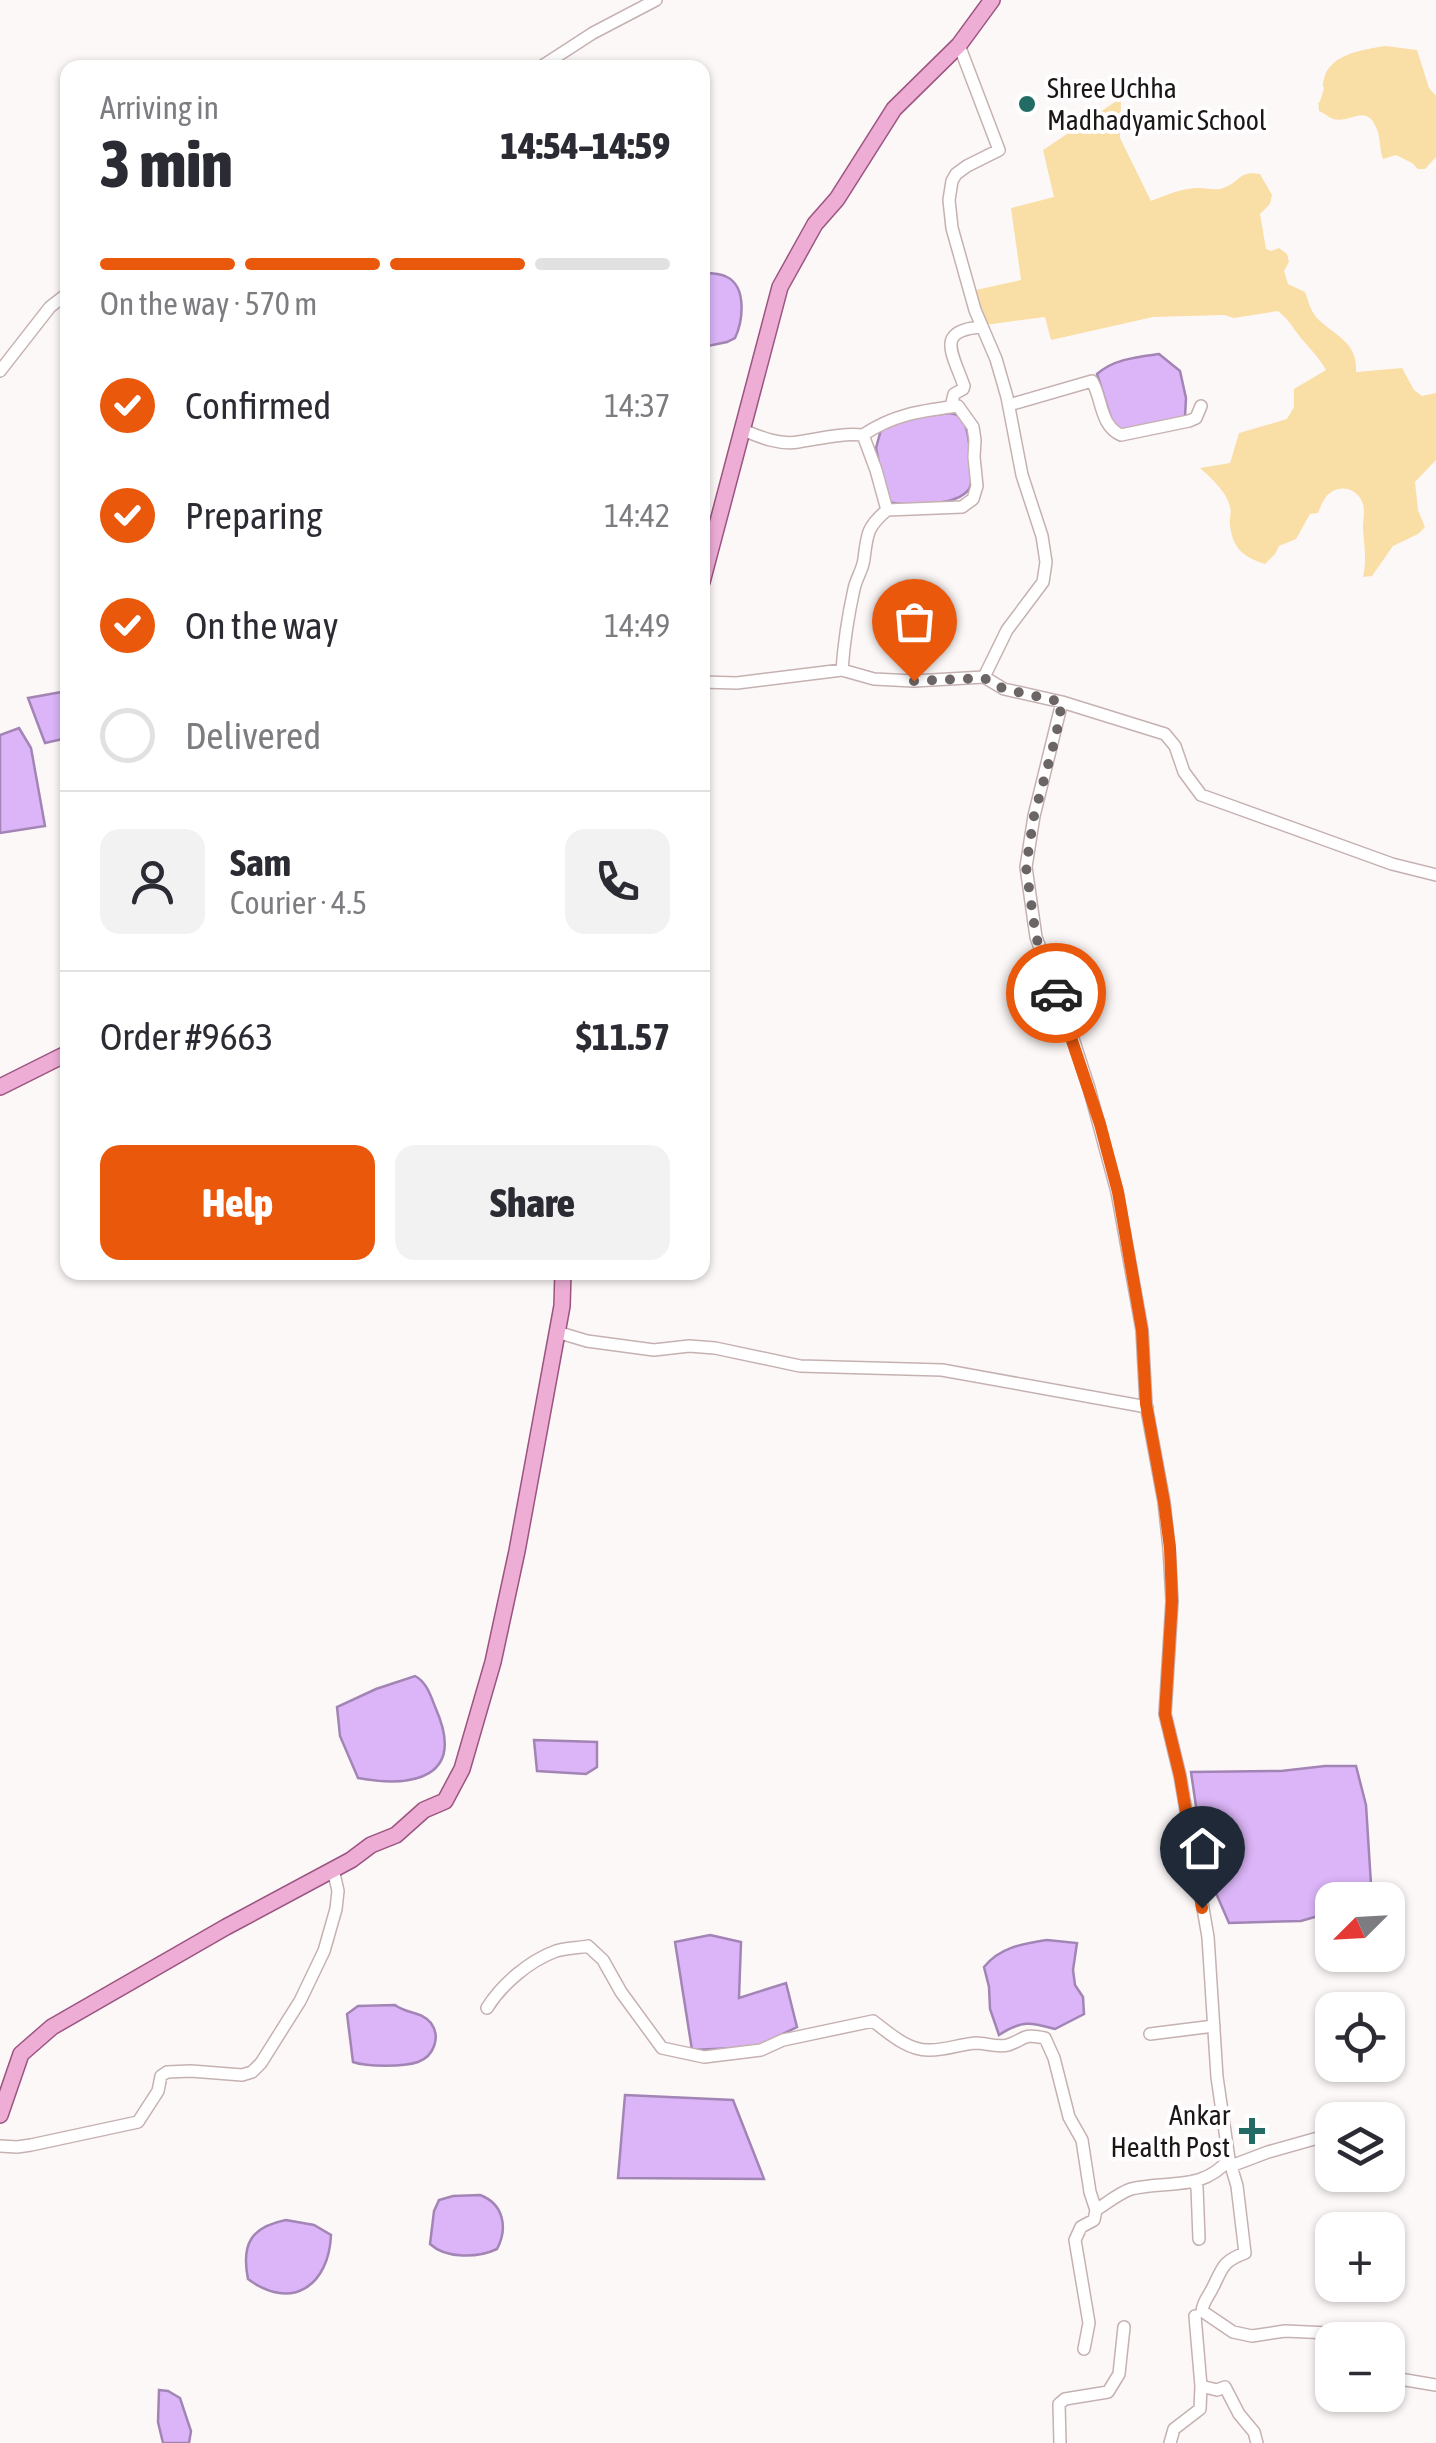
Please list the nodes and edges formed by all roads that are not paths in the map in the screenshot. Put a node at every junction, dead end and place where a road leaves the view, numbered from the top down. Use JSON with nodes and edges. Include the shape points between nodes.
{"nodes":[{"id":1,"x":656,"y":0,"type":"edge"},
{"id":2,"x":992,"y":0,"type":"edge"},
{"id":3,"x":959,"y":45,"type":"junction"},
{"id":4,"x":551,"y":60,"type":"edge"},
{"id":5,"x":60,"y":299,"type":"edge"},
{"id":6,"x":982,"y":328,"type":"junction"},
{"id":7,"x":0,"y":370,"type":"edge"},
{"id":8,"x":1009,"y":406,"type":"junction"},
{"id":9,"x":1201,"y":406,"type":"dead end"},
{"id":10,"x":951,"y":407,"type":"junction"},
{"id":11,"x":742,"y":430,"type":"junction"},
{"id":12,"x":863,"y":435,"type":"junction"},
{"id":13,"x":887,"y":510,"type":"junction"},
{"id":14,"x":710,"y":552,"type":"edge"},
{"id":15,"x":842,"y":670,"type":"junction"},
{"id":16,"x":984,"y":678,"type":"junction"},
{"id":17,"x":710,"y":682,"type":"edge"},
{"id":18,"x":1062,"y":702,"type":"junction"},
{"id":19,"x":1436,"y":875,"type":"edge"},
{"id":20,"x":60,"y":1056,"type":"edge"},
{"id":21,"x":0,"y":1087,"type":"edge"},
{"id":22,"x":564,"y":1280,"type":"edge"},
{"id":23,"x":557,"y":1332,"type":"junction"},
{"id":24,"x":1147,"y":1407,"type":"junction"},
{"id":25,"x":333,"y":1869,"type":"junction"},
{"id":26,"x":487,"y":2008,"type":"dead end"},
{"id":27,"x":1214,"y":2026,"type":"junction"},
{"id":28,"x":1150,"y":2034,"type":"dead end"},
{"id":29,"x":0,"y":2116,"type":"edge"},
{"id":30,"x":1315,"y":2139,"type":"edge"},
{"id":31,"x":0,"y":2146,"type":"edge"},
{"id":32,"x":1230,"y":2163,"type":"junction"},
{"id":33,"x":1193,"y":2181,"type":"junction"},
{"id":34,"x":1096,"y":2210,"type":"junction"},
{"id":35,"x":1200,"y":2239,"type":"dead end"},
{"id":36,"x":1195,"y":2316,"type":"dead end"},
{"id":37,"x":1124,"y":2327,"type":"dead end"},
{"id":38,"x":1315,"y":2332,"type":"edge"},
{"id":39,"x":1084,"y":2349,"type":"dead end"},
{"id":40,"x":1405,"y":2379,"type":"edge"},
{"id":41,"x":1436,"y":2384,"type":"edge"},
{"id":42,"x":1201,"y":2386,"type":"junction"},
{"id":43,"x":1060,"y":2443,"type":"edge"},
{"id":44,"x":1170,"y":2443,"type":"edge"},
{"id":45,"x":1257,"y":2443,"type":"edge"}],
"edges":[{"from":1,"to":4,"type":"street"},
{"from":2,"to":3,"type":"main road"},
{"from":3,"to":6,"type":"street","via":[[1000,150],[956,174],[949,190],[954,242]]},
{"from":3,"to":11,"type":"main road","via":[[894,109],[815,224],[780,287]]},
{"from":5,"to":7,"type":"street"},
{"from":6,"to":8,"type":"street"},
{"from":6,"to":10,"type":"street","via":[[951,338],[964,386]]},
{"from":8,"to":9,"type":"street","via":[[1092,381],[1108,425],[1120,434],[1189,421]]},
{"from":8,"to":16,"type":"street","via":[[1046,562],[1043,582],[1007,630]]},
{"from":10,"to":12,"type":"street","via":[[898,416]]},
{"from":10,"to":13,"type":"street","via":[[958,406],[973,427],[973,498],[962,506]]},
{"from":11,"to":12,"type":"street","via":[[796,443]]},
{"from":11,"to":14,"type":"main road"},
{"from":12,"to":13,"type":"street"},
{"from":13,"to":15,"type":"street","via":[[872,522],[864,549]]},
{"from":15,"to":16,"type":"street","via":[[874,679]]},
{"from":15,"to":17,"type":"street"},
{"from":16,"to":18,"type":"street"},
{"from":18,"to":19,"type":"street","via":[[1165,734],[1201,795]]},
{"from":18,"to":24,"type":"street","via":[[1026,867],[1036,937],[1118,1192],[1142,1330]]},
{"from":20,"to":21,"type":"main road"},
{"from":22,"to":23,"type":"main road"},
{"from":23,"to":24,"type":"street","via":[[654,1350],[715,1348],[800,1366],[942,1370]]},
{"from":23,"to":25,"type":"main road","via":[[493,1662],[462,1769],[445,1801]]},
{"from":24,"to":27,"type":"street","via":[[1170,1548],[1165,1714],[1208,1936]]},
{"from":25,"to":29,"type":"main road","via":[[52,2028],[21,2054]]},
{"from":25,"to":31,"type":"street","via":[[336,1909],[317,1970],[252,2072],[167,2072],[138,2122]]},
{"from":26,"to":34,"type":"street","via":[[523,1969],[556,1951],[588,1946],[662,2048],[704,2057],[761,2050],[872,2021],[897,2040],[930,2051],[1045,2038],[1082,2140]]},
{"from":27,"to":28,"type":"street"},
{"from":27,"to":32,"type":"street"},
{"from":30,"to":32,"type":"street"},
{"from":32,"to":33,"type":"street"},
{"from":32,"to":38,"type":"street","via":[[1245,2253],[1220,2268],[1202,2312],[1232,2332],[1252,2336]]},
{"from":33,"to":34,"type":"street","via":[[1126,2190]]},
{"from":33,"to":35,"type":"street"},
{"from":34,"to":39,"type":"street","via":[[1076,2240],[1089,2324]]},
{"from":36,"to":42,"type":"street"},
{"from":37,"to":43,"type":"street","via":[[1119,2374],[1108,2392],[1059,2404]]},
{"from":40,"to":41,"type":"street"},
{"from":42,"to":44,"type":"street","via":[[1200,2409],[1174,2429]]},
{"from":42,"to":45,"type":"street","via":[[1225,2387]]}]}
